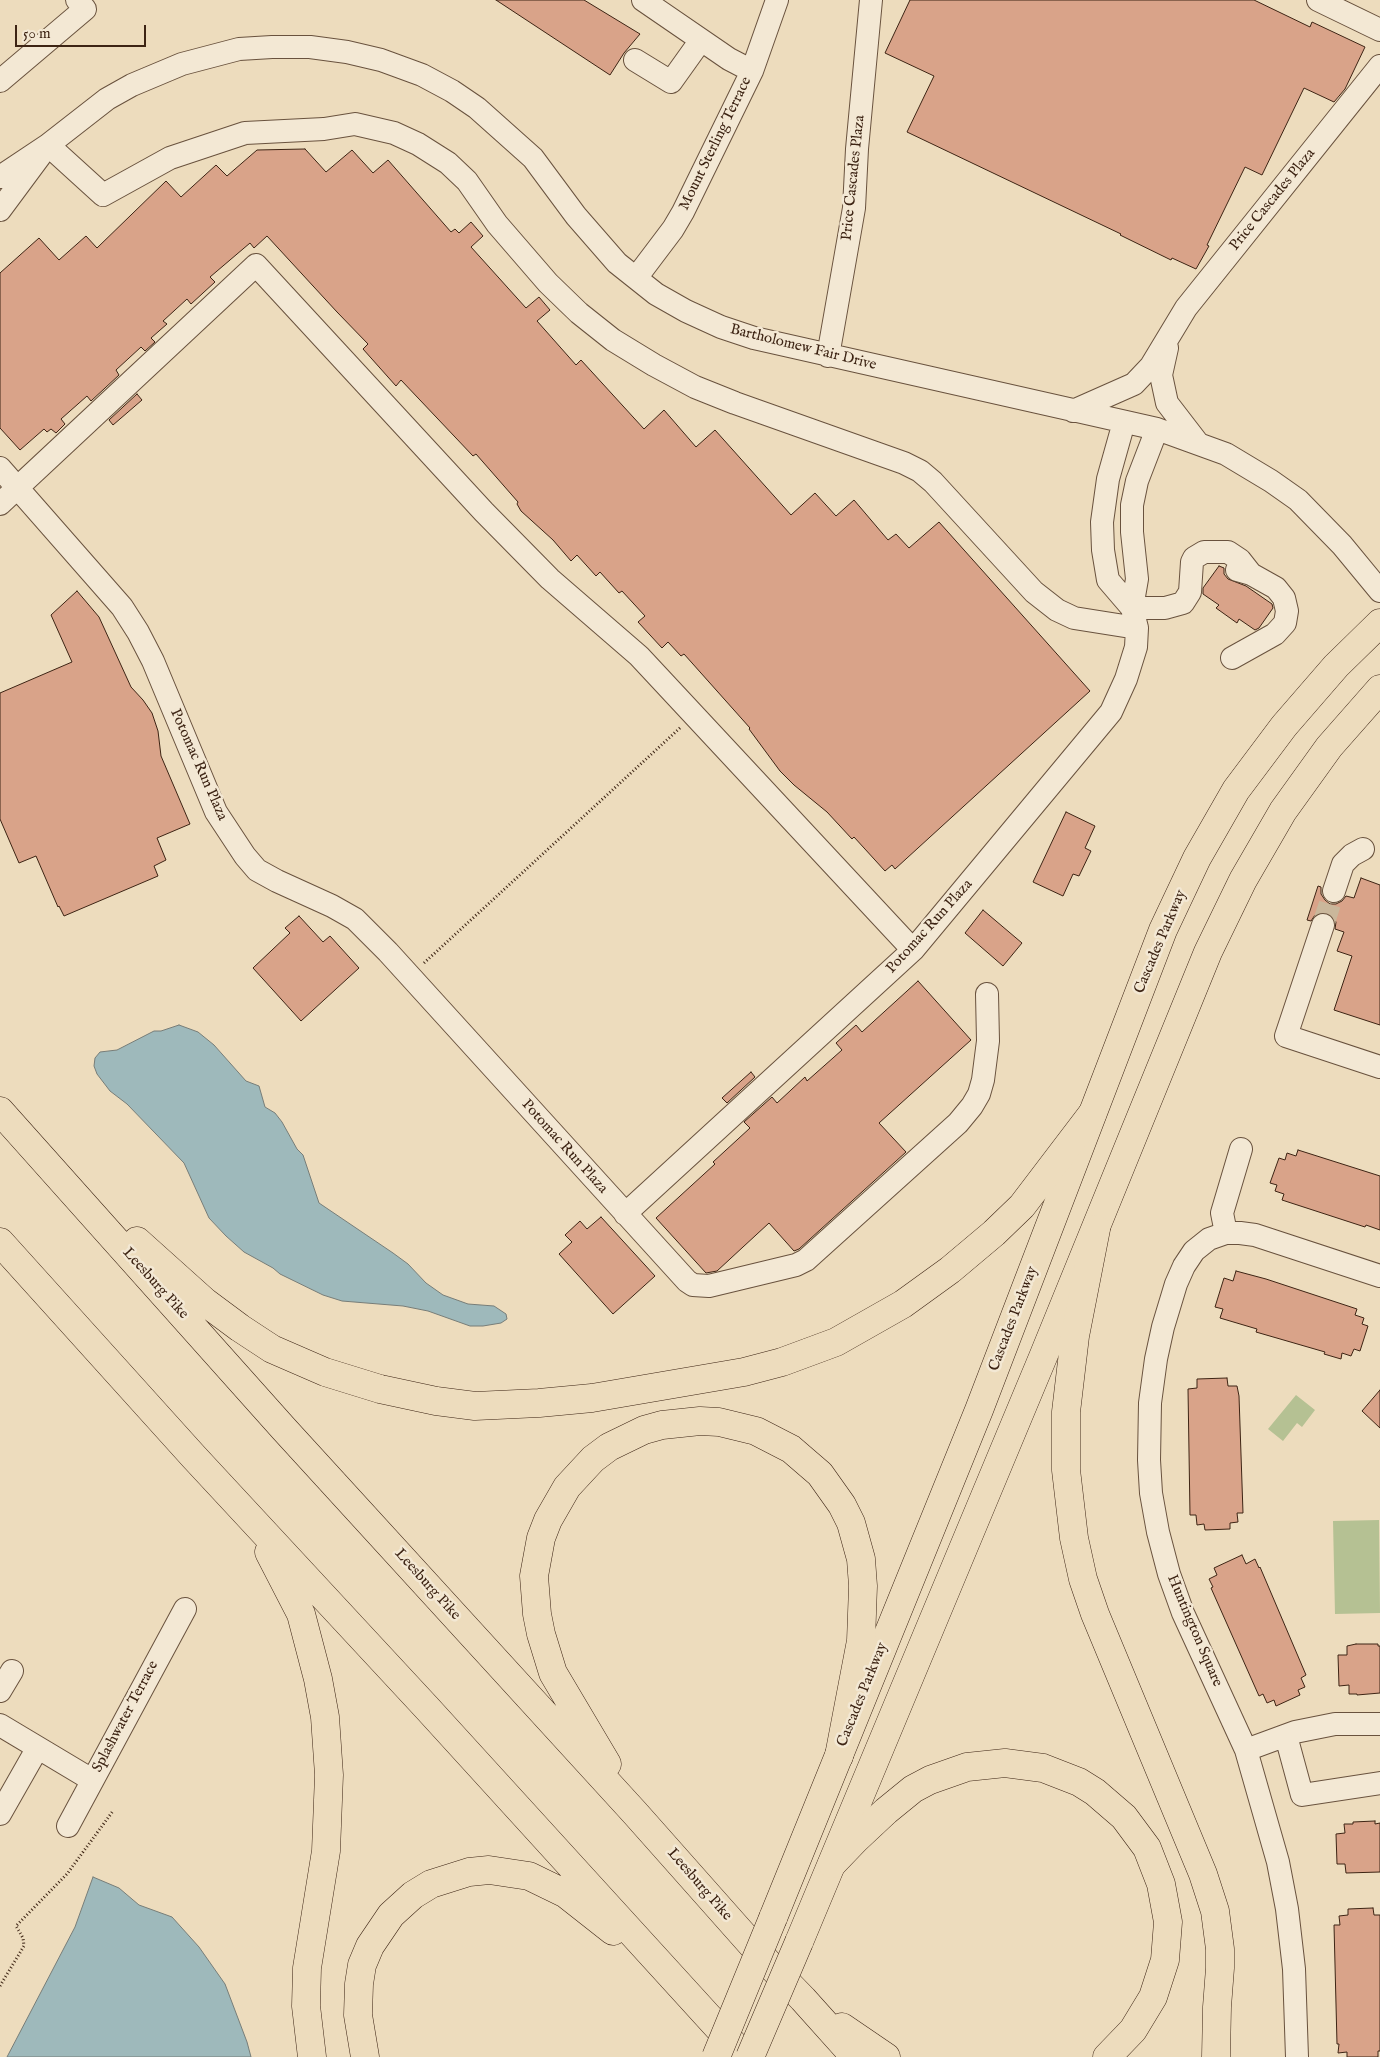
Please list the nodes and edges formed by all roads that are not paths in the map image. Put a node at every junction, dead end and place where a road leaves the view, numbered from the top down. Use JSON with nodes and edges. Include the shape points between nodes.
{"nodes":[{"id":1,"x":77,"y":0,"type":"edge"},
{"id":2,"x":643,"y":0,"type":"edge"},
{"id":3,"x":777,"y":0,"type":"edge"},
{"id":4,"x":871,"y":0,"type":"edge"},
{"id":5,"x":1318,"y":0,"type":"edge"},
{"id":6,"x":1380,"y":30,"type":"edge"},
{"id":7,"x":701,"y":40,"type":"junction"},
{"id":8,"x":636,"y":60,"type":"dead end"},
{"id":9,"x":1380,"y":66,"type":"edge"},
{"id":10,"x":752,"y":71,"type":"junction"},
{"id":11,"x":0,"y":82,"type":"edge"},
{"id":12,"x":48,"y":145,"type":"junction"},
{"id":13,"x":0,"y":177,"type":"edge"},
{"id":14,"x":0,"y":210,"type":"edge"},
{"id":15,"x":636,"y":278,"type":"junction"},
{"id":16,"x":1169,"y":337,"type":"junction"},
{"id":17,"x":828,"y":356,"type":"junction"},
{"id":18,"x":1073,"y":411,"type":"junction"},
{"id":19,"x":1124,"y":422,"type":"junction"},
{"id":20,"x":1157,"y":429,"type":"junction"},
{"id":21,"x":1199,"y":444,"type":"junction"},
{"id":22,"x":0,"y":468,"type":"edge"},
{"id":23,"x":18,"y":488,"type":"junction"},
{"id":24,"x":0,"y":504,"type":"edge"},
{"id":25,"x":1380,"y":591,"type":"edge"},
{"id":26,"x":1134,"y":618,"type":"junction"},
{"id":27,"x":1380,"y":623,"type":"edge"},
{"id":28,"x":1232,"y":658,"type":"dead end"},
{"id":29,"x":1380,"y":689,"type":"edge"},
{"id":30,"x":1363,"y":849,"type":"dead end"},
{"id":31,"x":1334,"y":892,"type":"tunnel mouth"},
{"id":32,"x":1323,"y":925,"type":"tunnel mouth"},
{"id":33,"x":914,"y":950,"type":"junction"},
{"id":34,"x":987,"y":994,"type":"dead end"},
{"id":35,"x":1380,"y":1067,"type":"edge"},
{"id":36,"x":0,"y":1111,"type":"edge"},
{"id":37,"x":1092,"y":1114,"type":"junction"},
{"id":38,"x":28,"y":1141,"type":"junction"},
{"id":39,"x":1242,"y":1149,"type":"dead end"},
{"id":40,"x":625,"y":1214,"type":"junction"},
{"id":41,"x":1096,"y":1229,"type":"junction"},
{"id":42,"x":1226,"y":1233,"type":"junction"},
{"id":43,"x":0,"y":1242,"type":"edge"},
{"id":44,"x":1380,"y":1276,"type":"edge"},
{"id":45,"x":200,"y":1464,"type":"junction"},
{"id":46,"x":184,"y":1609,"type":"dead end"},
{"id":47,"x":12,"y":1671,"type":"dead end"},
{"id":48,"x":0,"y":1691,"type":"edge"},
{"id":49,"x":1380,"y":1724,"type":"edge"},
{"id":50,"x":0,"y":1725,"type":"edge"},
{"id":51,"x":1286,"y":1736,"type":"junction"},
{"id":52,"x":37,"y":1749,"type":"junction"},
{"id":53,"x":1246,"y":1750,"type":"junction"},
{"id":54,"x":839,"y":1756,"type":"junction"},
{"id":55,"x":92,"y":1780,"type":"junction"},
{"id":56,"x":1380,"y":1783,"type":"edge"},
{"id":57,"x":635,"y":1813,"type":"junction"},
{"id":58,"x":0,"y":1814,"type":"edge"},
{"id":59,"x":68,"y":1826,"type":"dead end"},
{"id":60,"x":832,"y":1864,"type":"junction"},
{"id":61,"x":675,"y":1980,"type":"junction"},
{"id":62,"x":803,"y":1998,"type":"junction"},
{"id":63,"x":312,"y":2057,"type":"edge"},
{"id":64,"x":365,"y":2057,"type":"edge"},
{"id":65,"x":716,"y":2057,"type":"edge"},
{"id":66,"x":745,"y":2057,"type":"edge"},
{"id":67,"x":750,"y":2057,"type":"edge"},
{"id":68,"x":855,"y":2057,"type":"edge"},
{"id":69,"x":886,"y":2057,"type":"edge"},
{"id":70,"x":1107,"y":2057,"type":"edge"},
{"id":71,"x":1216,"y":2057,"type":"edge"},
{"id":72,"x":1297,"y":2057,"type":"edge"}],
"edges":[{"from":1,"to":11,"type":"street","via":[[85,9]]},
{"from":2,"to":7,"type":"street"},
{"from":3,"to":10,"type":"street","name":"Mount Sterling Terrace"},
{"from":4,"to":17,"type":"street","name":"Price Cascades Plaza","via":[[854,208]]},
{"from":5,"to":6,"type":"street"},
{"from":7,"to":8,"type":"street","via":[[671,82]]},
{"from":7,"to":10,"type":"street"},
{"from":9,"to":16,"type":"street","name":"Price Cascades Plaza","via":[[1186,308]]},
{"from":10,"to":15,"type":"street","name":"Mount Sterling Terrace","via":[[683,212]]},
{"from":12,"to":13,"type":"street","name":"Bartholomew Fair Drive"},
{"from":12,"to":14,"type":"street","name":"Bartholomew Fair Drive"},
{"from":12,"to":15,"type":"street","name":"Bartholomew Fair Drive","via":[[107,99],[182,64],[239,49],[310,48],[347,52],[422,75],[477,108],[533,158],[594,238]]},
{"from":12,"to":26,"type":"street","via":[[103,195],[170,158],[245,133],[324,130],[355,124],[394,133],[448,163],[467,181],[497,224],[548,283],[613,340],[695,387],[912,467],[933,482],[1034,592],[1056,610],[1074,618]]},
{"from":15,"to":17,"type":"street","name":"Bartholomew Fair Drive","via":[[656,294],[721,327]]},
{"from":16,"to":18,"type":"street","name":"Price Cascades Plaza","via":[[1151,366],[1134,384]]},
{"from":16,"to":21,"type":"street","name":"Price Cascades Plaza","via":[[1161,375],[1167,403]]},
{"from":17,"to":18,"type":"street","name":"Bartholomew Fair Drive"},
{"from":18,"to":19,"type":"street","name":"Bartholomew Fair Drive"},
{"from":19,"to":20,"type":"street","name":"Bartholomew Fair Drive"},
{"from":19,"to":26,"type":"street","via":[[1108,479],[1102,522],[1103,550],[1108,580]]},
{"from":20,"to":21,"type":"street","name":"Bartholomew Fair Drive"},
{"from":20,"to":26,"type":"street","name":"Potomac Run Plaza","via":[[1137,481],[1132,505],[1137,579]]},
{"from":21,"to":25,"type":"street","name":"Bartholomew Fair Drive","via":[[1226,454],[1298,500],[1342,545]]},
{"from":22,"to":23,"type":"street","name":"Potomac Run Plaza"},
{"from":23,"to":24,"type":"street"},
{"from":23,"to":33,"type":"street","via":[[256,265],[532,561],[639,656]]},
{"from":23,"to":40,"type":"street","name":"Potomac Run Plaza","via":[[122,607],[138,632],[216,812],[244,856],[257,870],[355,919]]},
{"from":26,"to":28,"type":"street","via":[[1179,606],[1188,596],[1190,566],[1194,558],[1204,552],[1279,590],[1287,606],[1286,617],[1275,634]]},
{"from":26,"to":33,"type":"street","name":"Potomac Run Plaza","via":[[1132,662],[1120,696],[1107,718]]},
{"from":27,"to":37,"type":"main road","name":"Cascades Parkway","via":[[1336,666],[1284,726],[1236,790],[1216,824],[1163,930]]},
{"from":29,"to":41,"type":"main road","via":[[1305,779],[1242,880],[1208,952]]},
{"from":30,"to":31,"type":"street","via":[[1343,864]]},
{"from":32,"to":35,"type":"street","via":[[1286,1036]]},
{"from":33,"to":40,"type":"street","name":"Potomac Run Plaza"},
{"from":34,"to":40,"type":"street","via":[[986,1065],[979,1094],[972,1106],[938,1142],[806,1260],[709,1286],[693,1284]]},
{"from":36,"to":38,"type":"main road","name":"Leesburg Pike"},
{"from":37,"to":38,"type":"main road","via":[[1022,1206],[994,1233],[903,1304],[836,1342],[802,1356],[744,1372],[592,1398],[475,1406],[380,1389],[316,1369],[272,1349],[205,1302]]},
{"from":37,"to":54,"type":"main road","name":"Cascades Parkway","via":[[979,1410]]},
{"from":38,"to":57,"type":"main road","name":"Leesburg Pike","via":[[284,1429]]},
{"from":39,"to":42,"type":"street","via":[[1222,1214]]},
{"from":41,"to":60,"type":"main road"},
{"from":41,"to":71,"type":"main road","via":[[1075,1336],[1066,1412],[1066,1470],[1074,1538],[1095,1614],[1204,1874],[1215,1911],[1220,1949]]},
{"from":42,"to":44,"type":"street","name":"Huntington Square","via":[[1255,1235]]},
{"from":42,"to":53,"type":"street","name":"Huntington Square","via":[[1208,1239],[1194,1251],[1176,1284],[1156,1359],[1150,1403],[1149,1460],[1151,1493],[1169,1574],[1183,1613]]},
{"from":43,"to":45,"type":"main road"},
{"from":45,"to":61,"type":"main road"},
{"from":45,"to":63,"type":"main road","via":[[247,1515],[276,1565],[301,1614],[318,1679],[325,1717],[329,1813],[323,1880],[307,1968],[306,2006]]},
{"from":46,"to":55,"type":"street","name":"Splashwater Terrace"},
{"from":47,"to":48,"type":"street"},
{"from":49,"to":51,"type":"street","via":[[1335,1724]]},
{"from":50,"to":52,"type":"street"},
{"from":51,"to":53,"type":"street"},
{"from":51,"to":56,"type":"street","via":[[1302,1795]]},
{"from":52,"to":55,"type":"street"},
{"from":52,"to":58,"type":"street"},
{"from":53,"to":72,"type":"street","name":"Huntington Square","via":[[1278,1862],[1287,1909],[1294,1969]]},
{"from":54,"to":57,"type":"main road","via":[[861,1640],[863,1586],[857,1541],[842,1505],[820,1474],[806,1461],[791,1449],[756,1431],[700,1421],[644,1430],[609,1447],[567,1487],[548,1520],[534,1576],[537,1614],[553,1673]]},
{"from":54,"to":65,"type":"main road","name":"Cascades Parkway","bridge":true},
{"from":55,"to":59,"type":"street","name":"Splashwater Terrace"},
{"from":57,"to":62,"type":"main road","name":"Leesburg Pike"},
{"from":60,"to":67,"type":"main road","bridge":true},
{"from":60,"to":70,"type":"main road","via":[[913,1789],[966,1767],[1005,1763],[1033,1766],[1061,1774],[1095,1792],[1124,1817],[1147,1848],[1161,1884],[1168,1922],[1165,1960],[1153,1997],[1133,2030]]},
{"from":61,"to":64,"type":"main road","via":[[566,1894],[546,1883],[529,1876],[489,1870],[469,1872],[431,1884],[413,1895],[390,1915],[370,1946],[359,1984],[358,2015]]},
{"from":61,"to":66,"type":"main road"},
{"from":62,"to":68,"type":"main road","name":"Leesburg Pike"},
{"from":62,"to":69,"type":"main road"}]}
